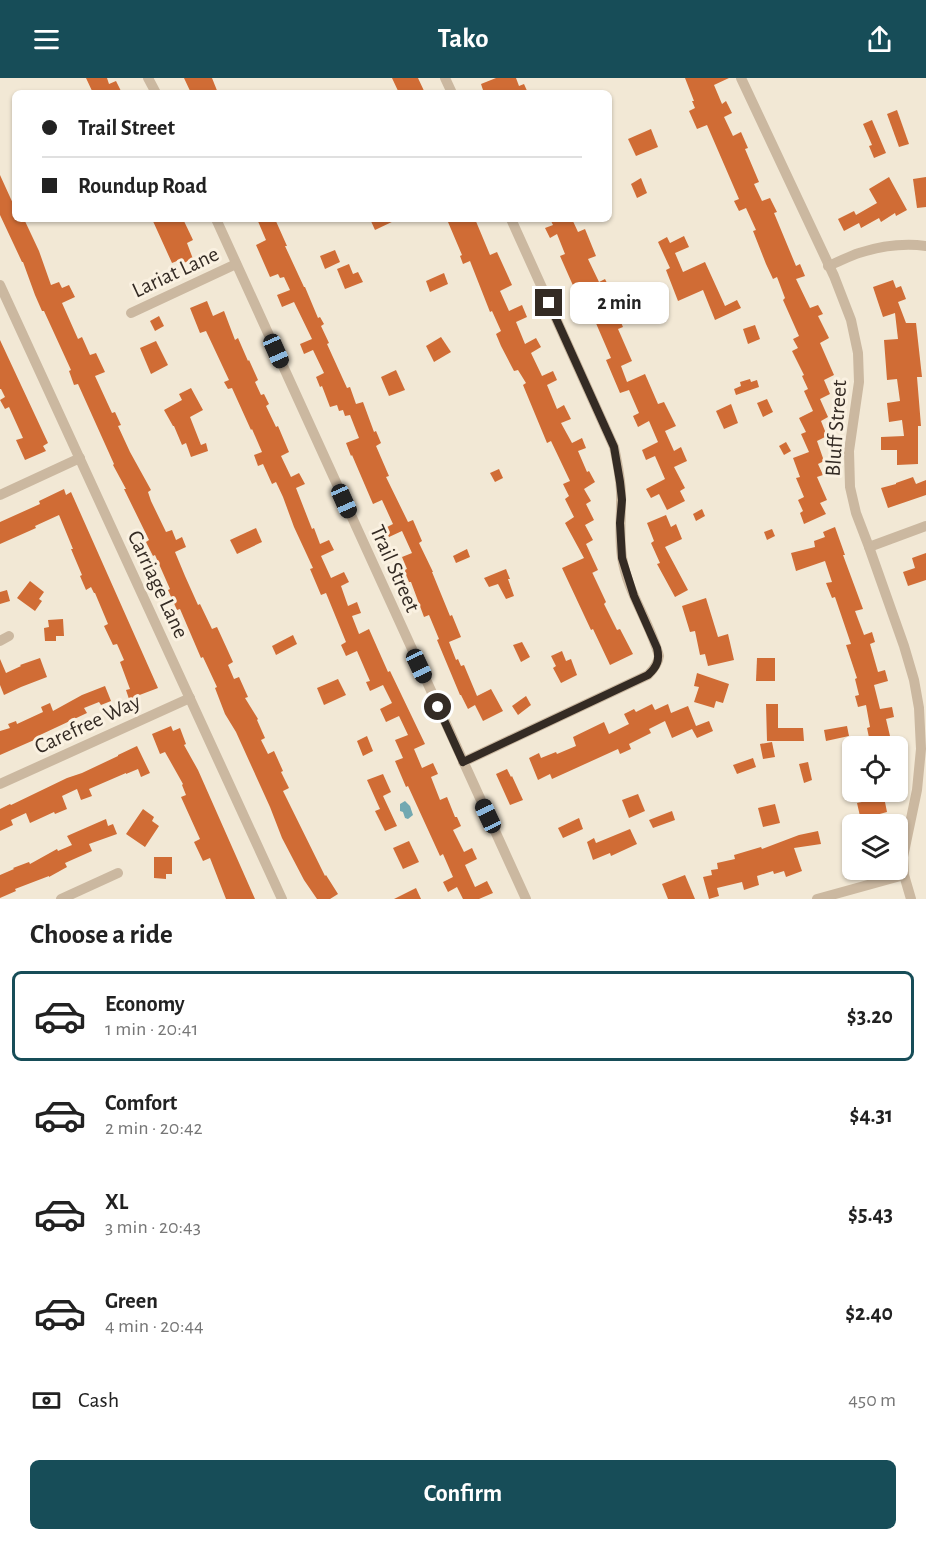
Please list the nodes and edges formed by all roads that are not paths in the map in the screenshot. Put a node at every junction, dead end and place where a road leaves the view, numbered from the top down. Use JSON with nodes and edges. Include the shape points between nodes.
{"nodes":[{"id":1,"x":741,"y":78,"type":"edge"},
{"id":2,"x":217,"y":222,"type":"edge"},
{"id":3,"x":512,"y":222,"type":"edge"},
{"id":4,"x":926,"y":246,"type":"edge"},
{"id":5,"x":236,"y":264,"type":"junction"},
{"id":6,"x":828,"y":266,"type":"junction"},
{"id":7,"x":0,"y":285,"type":"edge"},
{"id":8,"x":131,"y":313,"type":"dead end"},
{"id":9,"x":80,"y":458,"type":"junction"},
{"id":10,"x":0,"y":495,"type":"edge"},
{"id":11,"x":926,"y":526,"type":"edge"},
{"id":12,"x":870,"y":547,"type":"junction"},
{"id":13,"x":190,"y":698,"type":"junction"},
{"id":14,"x":463,"y":762,"type":"junction"},
{"id":15,"x":0,"y":784,"type":"edge"},
{"id":16,"x":908,"y":833,"type":"edge"},
{"id":17,"x":118,"y":873,"type":"dead end"},
{"id":18,"x":886,"y":880,"type":"edge"},
{"id":19,"x":905,"y":880,"type":"edge"},
{"id":20,"x":61,"y":899,"type":"edge"},
{"id":21,"x":282,"y":899,"type":"edge"},
{"id":22,"x":526,"y":899,"type":"edge"},
{"id":23,"x":817,"y":899,"type":"edge"},
{"id":24,"x":911,"y":899,"type":"edge"}],
"edges":[{"from":1,"to":6,"type":"street","name":"Bluff Street"},
{"from":2,"to":5,"type":"street","name":"Trail Street"},
{"from":3,"to":14,"type":"street","via":[[614,447],[622,500],[622,558],[659,656],[648,675]]},
{"from":4,"to":6,"type":"street","via":[[885,246]]},
{"from":5,"to":8,"type":"street","name":"Lariat Lane"},
{"from":5,"to":14,"type":"street","name":"Trail Street"},
{"from":6,"to":12,"type":"street","name":"Bluff Street","via":[[851,320],[858,353],[858,398],[849,451],[850,487]]},
{"from":7,"to":9,"type":"street","name":"Carriage Lane"},
{"from":9,"to":10,"type":"street"},
{"from":9,"to":13,"type":"street","name":"Carriage Lane"},
{"from":11,"to":12,"type":"street"},
{"from":12,"to":16,"type":"street","name":"Bluff Street","via":[[904,646],[919,708],[921,749]]},
{"from":13,"to":15,"type":"street","name":"Carefree Way"},
{"from":13,"to":21,"type":"street","name":"Carriage Lane"},
{"from":14,"to":22,"type":"street","name":"Trail Street"},
{"from":17,"to":20,"type":"street"},
{"from":18,"to":23,"type":"street"},
{"from":19,"to":24,"type":"street","name":"Bluff Street"}]}
